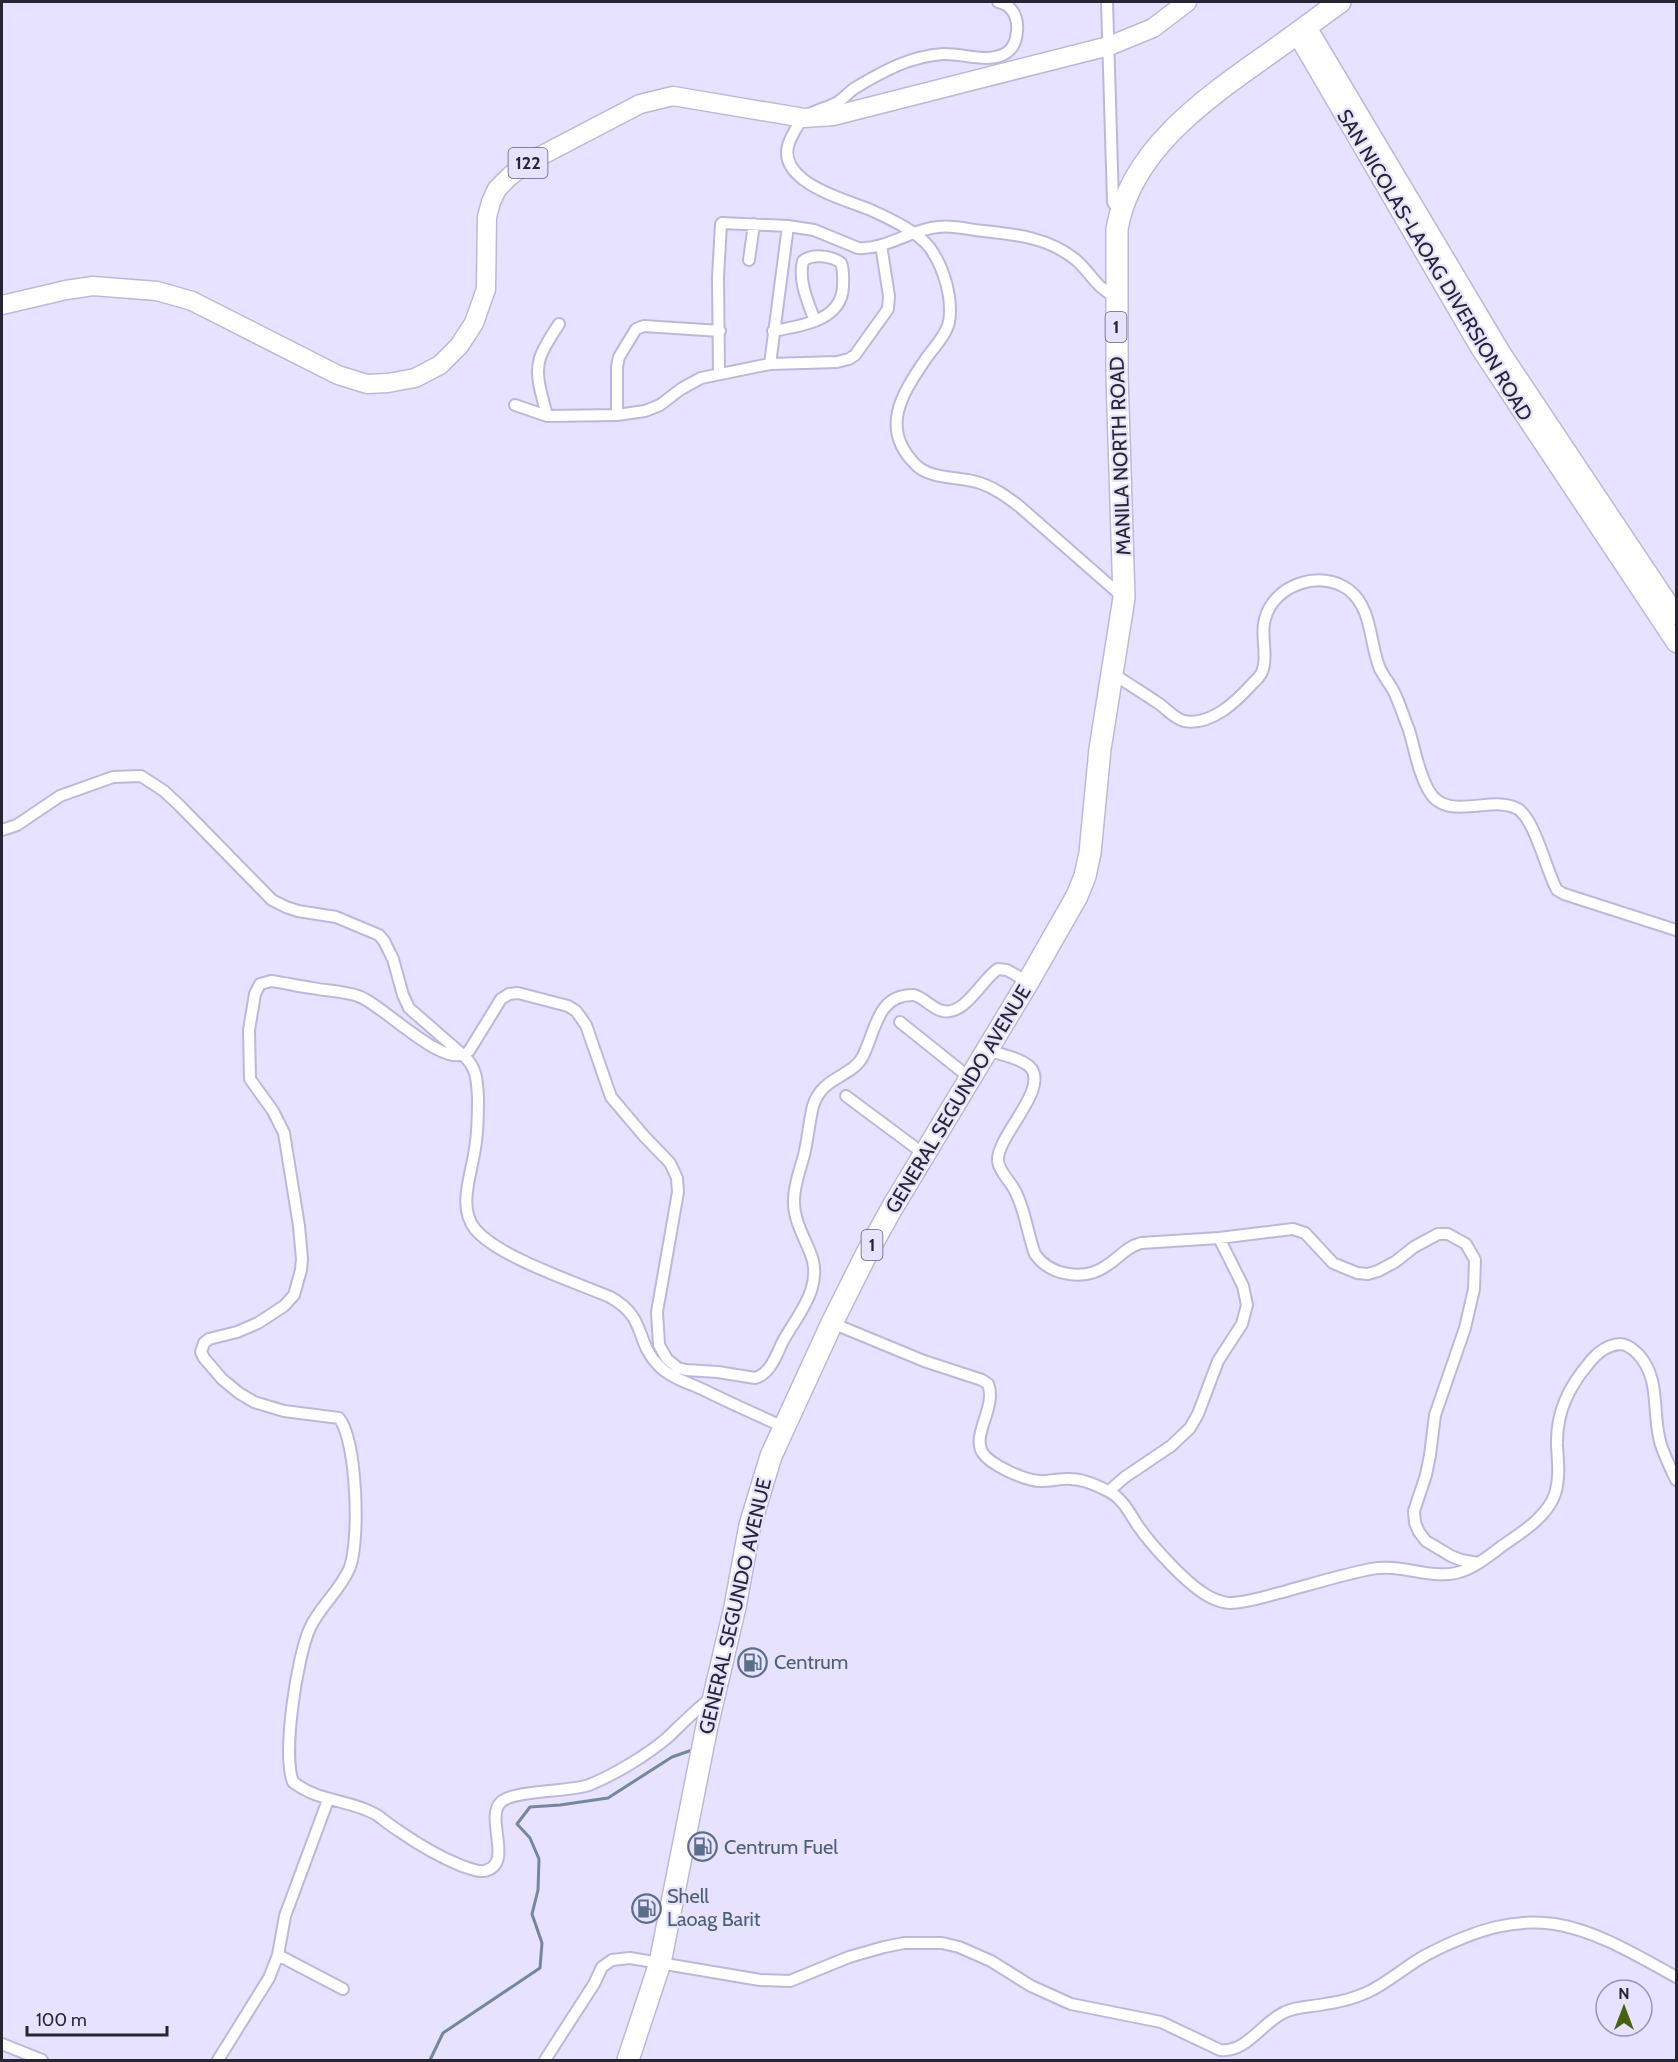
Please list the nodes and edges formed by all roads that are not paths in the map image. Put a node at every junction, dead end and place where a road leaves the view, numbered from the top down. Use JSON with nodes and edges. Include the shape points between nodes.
{"nodes":[{"id":1,"x":998,"y":2,"type":"edge"},
{"id":2,"x":1107,"y":2,"type":"edge"},
{"id":3,"x":1186,"y":2,"type":"edge"},
{"id":4,"x":1340,"y":2,"type":"edge"},
{"id":5,"x":1302,"y":30,"type":"junction"},
{"id":6,"x":1109,"y":46,"type":"junction"},
{"id":7,"x":804,"y":118,"type":"junction"},
{"id":8,"x":1120,"y":213,"type":"junction"},
{"id":9,"x":754,"y":224,"type":"junction"},
{"id":10,"x":788,"y":226,"type":"junction"},
{"id":11,"x":913,"y":233,"type":"junction"},
{"id":12,"x":881,"y":245,"type":"junction"},
{"id":13,"x":749,"y":260,"type":"dead end"},
{"id":14,"x":1116,"y":297,"type":"junction"},
{"id":15,"x":2,"y":305,"type":"edge"},
{"id":16,"x":815,"y":321,"type":"junction"},
{"id":17,"x":559,"y":324,"type":"dead end"},
{"id":18,"x":720,"y":331,"type":"junction"},
{"id":19,"x":773,"y":331,"type":"junction"},
{"id":20,"x":770,"y":364,"type":"junction"},
{"id":21,"x":719,"y":375,"type":"junction"},
{"id":22,"x":515,"y":405,"type":"dead end"},
{"id":23,"x":617,"y":415,"type":"junction"},
{"id":24,"x":548,"y":416,"type":"junction"},
{"id":25,"x":1124,"y":598,"type":"junction"},
{"id":26,"x":1677,"y":615,"type":"edge"},
{"id":27,"x":1677,"y":643,"type":"edge"},
{"id":28,"x":1112,"y":673,"type":"junction"},
{"id":29,"x":1095,"y":791,"type":"joint"},
{"id":30,"x":2,"y":830,"type":"edge"},
{"id":31,"x":1677,"y":930,"type":"edge"},
{"id":32,"x":1028,"y":982,"type":"junction"},
{"id":33,"x":900,"y":1022,"type":"dead end"},
{"id":34,"x":986,"y":1050,"type":"junction"},
{"id":35,"x":464,"y":1056,"type":"junction"},
{"id":36,"x":970,"y":1078,"type":"junction"},
{"id":37,"x":846,"y":1096,"type":"dead end"},
{"id":38,"x":924,"y":1154,"type":"junction"},
{"id":39,"x":1219,"y":1238,"type":"junction"},
{"id":40,"x":832,"y":1323,"type":"junction"},
{"id":41,"x":784,"y":1427,"type":"junction"},
{"id":42,"x":1677,"y":1480,"type":"edge"},
{"id":43,"x":1108,"y":1491,"type":"junction"},
{"id":44,"x":1478,"y":1563,"type":"junction"},
{"id":45,"x":714,"y":1696,"type":"junction"},
{"id":46,"x":328,"y":1800,"type":"junction"},
{"id":47,"x":278,"y":1955,"type":"junction"},
{"id":48,"x":660,"y":1963,"type":"junction"},
{"id":49,"x":1677,"y":1977,"type":"edge"},
{"id":50,"x":344,"y":1989,"type":"dead end"},
{"id":51,"x":2,"y":2044,"type":"edge"},
{"id":52,"x":42,"y":2061,"type":"edge"},
{"id":53,"x":218,"y":2061,"type":"edge"},
{"id":54,"x":545,"y":2061,"type":"edge"},
{"id":55,"x":628,"y":2061,"type":"edge"}],
"edges":[{"from":1,"to":7,"type":"street","via":[[1010,8],[1016,22],[1015,43],[1007,53],[912,59]]},
{"from":2,"to":6,"type":"street"},
{"from":3,"to":6,"type":"main road","number":"122","via":[[1153,28]]},
{"from":4,"to":5,"type":"highway","name":"MANILA NORTH ROAD","number":"1"},
{"from":5,"to":8,"type":"highway","name":"MANILA NORTH ROAD","number":"1","via":[[1220,88],[1167,135],[1136,179]]},
{"from":5,"to":26,"type":"main road","name":"SAN NICOLAS-LAOAG DIVERSION ROAD","via":[[1502,354]]},
{"from":5,"to":27,"type":"main road","name":"SAN NICOLAS-LAOAG DIVERSION ROAD","via":[[1480,348]]},
{"from":6,"to":7,"type":"main road","number":"122","via":[[832,116]]},
{"from":6,"to":8,"type":"street","via":[[1113,202]]},
{"from":7,"to":11,"type":"street","via":[[790,139],[787,153],[792,168],[807,184],[874,211]]},
{"from":7,"to":15,"type":"main road","number":"122","via":[[673,96],[640,104],[527,163],[497,189],[491,202],[487,217],[486,289],[474,322],[459,346],[440,365],[415,378],[367,384],[338,375],[192,301],[157,291],[93,286]]},
{"from":8,"to":14,"type":"highway","name":"MANILA NORTH ROAD","number":"1"},
{"from":9,"to":10,"type":"street"},
{"from":9,"to":13,"type":"street"},
{"from":9,"to":18,"type":"street","via":[[721,224]]},
{"from":10,"to":12,"type":"street","via":[[814,230],[858,249]]},
{"from":10,"to":19,"type":"street"},
{"from":11,"to":12,"type":"street"},
{"from":11,"to":14,"type":"street","via":[[951,227],[1040,240],[1074,259],[1098,286]]},
{"from":11,"to":25,"type":"street","via":[[929,247],[940,266],[946,282],[949,321],[899,403],[896,416],[902,447],[916,465],[929,473],[981,483],[1000,493]]},
{"from":12,"to":20,"type":"street","via":[[888,309],[855,355],[837,362]]},
{"from":14,"to":25,"type":"highway","name":"MANILA NORTH ROAD","number":"1"},
{"from":16,"to":16,"type":"street","via":[[833,311],[840,301],[843,268],[834,258],[810,257],[802,266],[803,286]]},
{"from":16,"to":19,"type":"street"},
{"from":17,"to":24,"type":"street","via":[[538,367]]},
{"from":18,"to":21,"type":"street"},
{"from":18,"to":23,"type":"street","via":[[644,326],[636,329],[618,361]]},
{"from":19,"to":20,"type":"street"},
{"from":20,"to":21,"type":"street"},
{"from":21,"to":23,"type":"street","via":[[694,381],[653,409]]},
{"from":22,"to":24,"type":"street"},
{"from":23,"to":24,"type":"street"},
{"from":25,"to":28,"type":"highway","name":"MANILA NORTH ROAD","number":"1"},
{"from":28,"to":29,"type":"highway","name":"MANILA NORTH ROAD","number":"1"},
{"from":28,"to":31,"type":"street","via":[[1178,719],[1210,717],[1235,701],[1261,674],[1264,621],[1279,596],[1306,582],[1338,584],[1361,603],[1381,670],[1395,694],[1433,797],[1452,806],[1517,808],[1529,823],[1557,890]]},
{"from":29,"to":32,"type":"highway","name":"GENERAL SEGUNDO AVENUE","number":"1","via":[[1085,876]]},
{"from":30,"to":35,"type":"street","via":[[17,825],[60,796],[122,776],[141,776],[187,812],[272,900],[298,911],[336,917],[379,935],[393,959],[409,1008]]},
{"from":32,"to":34,"type":"highway","name":"GENERAL SEGUNDO AVENUE","number":"1"},
{"from":32,"to":35,"type":"street","via":[[1007,969],[998,969],[964,1004],[948,1012],[914,995],[894,998],[880,1014],[861,1061],[821,1090],[813,1108],[794,1196],[794,1209],[811,1256],[812,1290],[768,1370],[755,1378],[686,1370],[663,1354],[657,1312],[678,1192],[677,1178],[670,1163],[611,1097],[586,1024],[576,1011],[539,998],[509,994],[501,999]]},
{"from":33,"to":36,"type":"street"},
{"from":34,"to":36,"type":"highway","name":"GENERAL SEGUNDO AVENUE","number":"1"},
{"from":34,"to":39,"type":"street","via":[[1020,1061],[1033,1072],[1030,1095],[1003,1141],[998,1165],[1019,1198],[1030,1241],[1040,1261],[1051,1269],[1082,1274],[1102,1269],[1129,1247],[1141,1243]]},
{"from":35,"to":41,"type":"street","via":[[474,1067],[477,1083],[476,1147],[466,1198],[474,1228],[505,1252],[625,1305],[636,1318],[649,1354],[674,1377]]},
{"from":35,"to":46,"type":"street","via":[[449,1055],[431,1045],[359,996],[271,981],[260,984],[256,990],[249,1029],[250,1079],[284,1133],[301,1270],[294,1295],[284,1306],[258,1323],[209,1340],[201,1352],[239,1393],[272,1408],[339,1418],[348,1438],[355,1493],[353,1551],[345,1577],[307,1637],[294,1700],[290,1747],[293,1782]]},
{"from":36,"to":38,"type":"highway","name":"GENERAL SEGUNDO AVENUE","number":"1"},
{"from":37,"to":38,"type":"street"},
{"from":38,"to":40,"type":"highway","name":"GENERAL SEGUNDO AVENUE","number":"1"},
{"from":39,"to":43,"type":"street","via":[[1243,1286],[1247,1305],[1242,1324],[1218,1361],[1190,1428]]},
{"from":39,"to":44,"type":"street","via":[[1300,1230],[1333,1263],[1368,1274],[1438,1234],[1448,1234],[1466,1244],[1475,1260],[1474,1290],[1435,1415],[1426,1475],[1414,1511],[1419,1533],[1426,1540],[1451,1556]]},
{"from":40,"to":41,"type":"highway","name":"GENERAL SEGUNDO AVENUE","number":"1"},
{"from":40,"to":43,"type":"street","via":[[988,1384],[990,1397],[980,1443],[982,1452],[1004,1468],[1035,1480],[1084,1481]]},
{"from":41,"to":45,"type":"highway","name":"GENERAL SEGUNDO AVENUE","number":"1","via":[[758,1493]]},
{"from":42,"to":44,"type":"street","via":[[1661,1446],[1654,1383],[1648,1366],[1627,1346],[1606,1348],[1577,1377],[1561,1408],[1557,1431],[1558,1479],[1552,1500],[1532,1524]]},
{"from":43,"to":44,"type":"street","via":[[1199,1591],[1227,1603],[1378,1568],[1451,1574]]},
{"from":45,"to":46,"type":"street","via":[[665,1740],[589,1785],[501,1802],[496,1819],[498,1856],[496,1863],[485,1871],[445,1859],[365,1810]]},
{"from":45,"to":48,"type":"highway","name":"GENERAL SEGUNDO AVENUE","number":"1"},
{"from":46,"to":47,"type":"street","via":[[285,1916]]},
{"from":47,"to":50,"type":"street"},
{"from":47,"to":53,"type":"street","via":[[269,1978]]},
{"from":48,"to":49,"type":"street","via":[[760,1980],[790,1981],[884,1947],[942,1943],[991,1961],[1031,1986],[1071,2004],[1161,2022],[1220,2050],[1237,2049],[1274,2017],[1291,2009],[1342,2001],[1369,1991],[1455,1940],[1511,1923],[1545,1922],[1574,1927]]},
{"from":48,"to":54,"type":"street","via":[[630,1958],[612,1960],[602,1967]]},
{"from":48,"to":55,"type":"highway","name":"GENERAL SEGUNDO AVENUE","number":"1"},
{"from":51,"to":52,"type":"street"}]}
